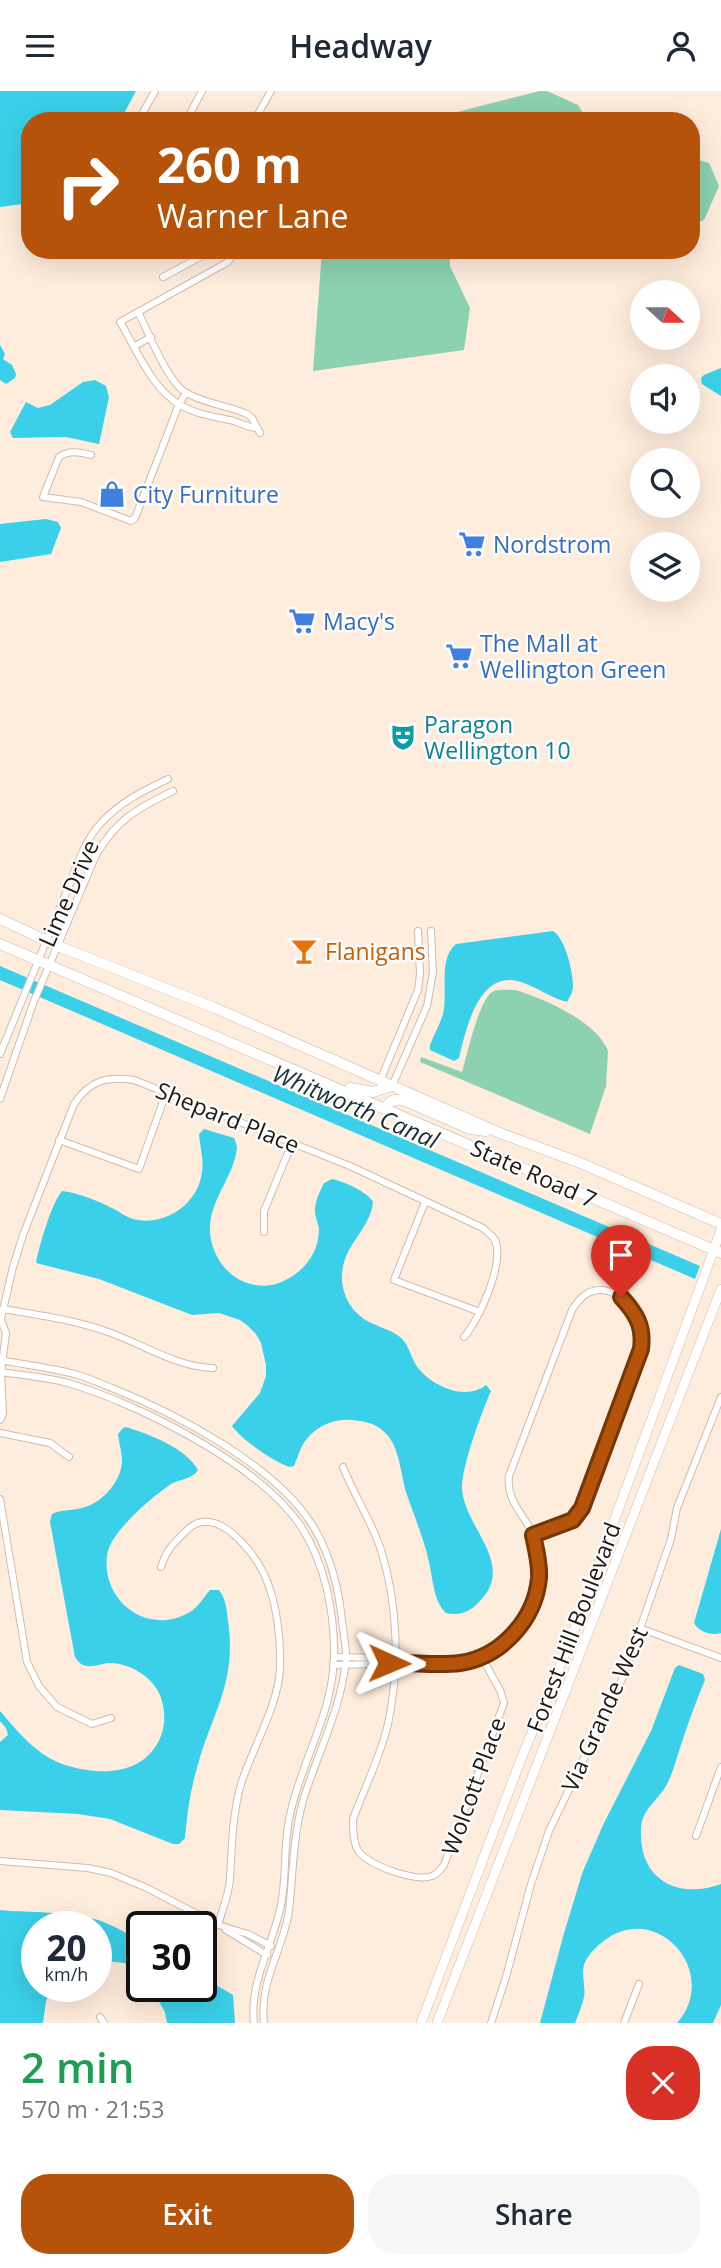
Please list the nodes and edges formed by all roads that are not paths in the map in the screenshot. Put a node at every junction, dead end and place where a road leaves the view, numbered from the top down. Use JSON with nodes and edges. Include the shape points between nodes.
{"nodes":[{"id":1,"x":155,"y":91,"type":"edge"},
{"id":2,"x":202,"y":91,"type":"edge"},
{"id":3,"x":271,"y":91,"type":"edge"},
{"id":4,"x":143,"y":112,"type":"edge"},
{"id":5,"x":191,"y":112,"type":"edge"},
{"id":6,"x":259,"y":112,"type":"edge"},
{"id":7,"x":191,"y":259,"type":"edge"},
{"id":8,"x":230,"y":259,"type":"edge"},
{"id":9,"x":163,"y":278,"type":"dead end"},
{"id":10,"x":138,"y":312,"type":"junction"},
{"id":11,"x":151,"y":337,"type":"junction"},
{"id":12,"x":135,"y":346,"type":"junction"},
{"id":13,"x":160,"y":357,"type":"junction"},
{"id":14,"x":146,"y":365,"type":"junction"},
{"id":15,"x":186,"y":393,"type":"junction"},
{"id":16,"x":179,"y":404,"type":"junction"},
{"id":17,"x":91,"y":455,"type":"dead end"},
{"id":18,"x":168,"y":779,"type":"dead end"},
{"id":19,"x":173,"y":791,"type":"dead end"},
{"id":20,"x":0,"y":919,"type":"edge"},
{"id":21,"x":418,"y":931,"type":"dead end"},
{"id":22,"x":431,"y":931,"type":"dead end"},
{"id":23,"x":47,"y":940,"type":"junction"},
{"id":24,"x":0,"y":944,"type":"edge"},
{"id":25,"x":58,"y":946,"type":"junction"},
{"id":26,"x":38,"y":960,"type":"junction"},
{"id":27,"x":50,"y":965,"type":"junction"},
{"id":28,"x":0,"y":1054,"type":"edge"},
{"id":29,"x":323,"y":1081,"type":"junction"},
{"id":30,"x":380,"y":1081,"type":"junction"},
{"id":31,"x":391,"y":1086,"type":"junction"},
{"id":32,"x":166,"y":1093,"type":"junction"},
{"id":33,"x":0,"y":1099,"type":"edge"},
{"id":34,"x":385,"y":1108,"type":"junction"},
{"id":35,"x":500,"y":1133,"type":"junction"},
{"id":36,"x":59,"y":1140,"type":"junction"},
{"id":37,"x":292,"y":1143,"type":"junction"},
{"id":38,"x":425,"y":1202,"type":"junction"},
{"id":39,"x":721,"y":1224,"type":"edge"},
{"id":40,"x":721,"y":1230,"type":"edge"},
{"id":41,"x":264,"y":1232,"type":"dead end"},
{"id":42,"x":718,"y":1252,"type":"edge"},
{"id":43,"x":721,"y":1289,"type":"edge"},
{"id":44,"x":3,"y":1309,"type":"junction"},
{"id":45,"x":480,"y":1312,"type":"junction"},
{"id":46,"x":1,"y":1322,"type":"edge"},
{"id":47,"x":464,"y":1337,"type":"dead end"},
{"id":48,"x":1,"y":1360,"type":"edge"},
{"id":49,"x":213,"y":1368,"type":"dead end"},
{"id":50,"x":1,"y":1372,"type":"edge"},
{"id":51,"x":721,"y":1397,"type":"edge"},
{"id":52,"x":0,"y":1420,"type":"edge"},
{"id":53,"x":0,"y":1433,"type":"edge"},
{"id":54,"x":69,"y":1457,"type":"dead end"},
{"id":55,"x":343,"y":1467,"type":"dead end"},
{"id":56,"x":0,"y":1499,"type":"edge"},
{"id":57,"x":533,"y":1535,"type":"junction"},
{"id":58,"x":161,"y":1567,"type":"dead end"},
{"id":59,"x":642,"y":1629,"type":"junction"},
{"id":60,"x":334,"y":1657,"type":"junction"},
{"id":61,"x":346,"y":1657,"type":"junction"},
{"id":62,"x":482,"y":1658,"type":"junction"},
{"id":63,"x":721,"y":1658,"type":"edge"},
{"id":64,"x":394,"y":1663,"type":"junction"},
{"id":65,"x":333,"y":1665,"type":"junction"},
{"id":66,"x":345,"y":1666,"type":"junction"},
{"id":67,"x":111,"y":1718,"type":"dead end"},
{"id":68,"x":721,"y":1767,"type":"edge"},
{"id":69,"x":696,"y":1836,"type":"dead end"},
{"id":70,"x":0,"y":1861,"type":"edge"},
{"id":71,"x":220,"y":1926,"type":"junction"},
{"id":72,"x":269,"y":1945,"type":"junction"},
{"id":73,"x":278,"y":1948,"type":"junction"},
{"id":74,"x":266,"y":1954,"type":"junction"},
{"id":75,"x":275,"y":1958,"type":"junction"},
{"id":76,"x":639,"y":1984,"type":"dead end"},
{"id":77,"x":254,"y":2023,"type":"edge"},
{"id":78,"x":264,"y":2023,"type":"edge"},
{"id":79,"x":421,"y":2023,"type":"edge"},
{"id":80,"x":438,"y":2023,"type":"edge"},
{"id":81,"x":491,"y":2023,"type":"edge"},
{"id":82,"x":624,"y":2023,"type":"edge"}],
"edges":[{"from":1,"to":4,"type":"street"},
{"from":2,"to":5,"type":"street"},
{"from":3,"to":6,"type":"street"},
{"from":7,"to":9,"type":"street"},
{"from":8,"to":10,"type":"street"},
{"from":10,"to":11,"type":"street"},
{"from":10,"to":12,"type":"street","via":[[120,322]]},
{"from":11,"to":12,"type":"street"},
{"from":11,"to":13,"type":"street"},
{"from":12,"to":14,"type":"street"},
{"from":13,"to":14,"type":"street"},
{"from":13,"to":15,"type":"street"},
{"from":14,"to":16,"type":"street"},
{"from":15,"to":16,"type":"street"},
{"from":15,"to":16,"type":"street","via":[[247,414],[258,431]]},
{"from":16,"to":17,"type":"street","via":[[131,521],[81,502],[43,497],[60,457],[79,452]]},
{"from":18,"to":23,"type":"street","name":"Lime Drive","via":[[119,806],[100,824]]},
{"from":19,"to":25,"type":"street","name":"Lime Drive","via":[[126,816],[104,840]]},
{"from":20,"to":23,"type":"main road","name":"State Road 7"},
{"from":21,"to":30,"type":"street","via":[[418,990]]},
{"from":22,"to":31,"type":"street","via":[[433,972],[427,1006]]},
{"from":23,"to":25,"type":"main road","name":"State Road 7"},
{"from":23,"to":26,"type":"street","name":"Lime Drive"},
{"from":24,"to":26,"type":"main road","name":"State Road 7"},
{"from":25,"to":27,"type":"street","name":"Lime Drive"},
{"from":25,"to":30,"type":"main road","name":"State Road 7","via":[[215,1008]]},
{"from":26,"to":27,"type":"main road","name":"State Road 7"},
{"from":26,"to":28,"type":"street","name":"Lime Drive"},
{"from":27,"to":29,"type":"main road","name":"State Road 7"},
{"from":27,"to":33,"type":"street","name":"Lime Drive"},
{"from":29,"to":31,"type":"main road","via":[[373,1092]]},
{"from":29,"to":34,"type":"main road","name":"State Road 7"},
{"from":30,"to":31,"type":"main road","name":"State Road 7"},
{"from":31,"to":35,"type":"main road","name":"State Road 7"},
{"from":32,"to":36,"type":"street","name":"Shepard Place","via":[[134,1080],[100,1081],[83,1090]]},
{"from":32,"to":36,"type":"street","via":[[139,1169]]},
{"from":32,"to":37,"type":"street","name":"Shepard Place"},
{"from":34,"to":35,"type":"main road","via":[[389,1101],[403,1100],[470,1129]]},
{"from":34,"to":42,"type":"main road","name":"State Road 7"},
{"from":35,"to":39,"type":"main road","name":"State Road 7"},
{"from":36,"to":44,"type":"street","name":"Shepard Place","via":[[23,1235]]},
{"from":37,"to":38,"type":"street","name":"Shepard Place"},
{"from":37,"to":41,"type":"street","via":[[264,1211]]},
{"from":38,"to":45,"type":"street","name":"Shepard Place","via":[[483,1228],[494,1238],[497,1263]]},
{"from":38,"to":45,"type":"street","via":[[394,1280]]},
{"from":40,"to":42,"type":"main road","name":"Forest Hill Boulevard"},
{"from":42,"to":79,"type":"main road","name":"Forest Hill Boulevard"},
{"from":43,"to":80,"type":"main road","name":"Forest Hill Boulevard"},
{"from":44,"to":46,"type":"street","name":"Shepard Place"},
{"from":44,"to":49,"type":"street","via":[[85,1324],[195,1368]]},
{"from":45,"to":47,"type":"street","name":"Shepard Place"},
{"from":46,"to":48,"type":"street","name":"Shepard Place","via":[[6,1333]]},
{"from":48,"to":50,"type":"street","name":"Shepard Place"},
{"from":48,"to":61,"type":"street","via":[[79,1375],[137,1398],[187,1423],[265,1474],[311,1523],[329,1561]]},
{"from":50,"to":52,"type":"street","name":"Shepard Place"},
{"from":50,"to":60,"type":"street","via":[[93,1391],[166,1423],[272,1492],[301,1527],[318,1561],[330,1610]]},
{"from":51,"to":59,"type":"street","name":"Via Grande West","via":[[677,1508]]},
{"from":53,"to":54,"type":"street","via":[[50,1443]]},
{"from":55,"to":64,"type":"street","via":[[381,1550],[393,1611]]},
{"from":56,"to":67,"type":"street","via":[[27,1662],[39,1686],[57,1707],[76,1718],[92,1724]]},
{"from":57,"to":57,"type":"street","via":[[510,1499],[509,1476],[572,1310],[587,1293],[602,1290],[621,1297],[639,1321],[641,1349],[582,1508],[573,1520]]},
{"from":57,"to":62,"type":"street","via":[[539,1579],[527,1617],[499,1648]]},
{"from":58,"to":71,"type":"street","via":[[166,1551],[190,1527],[204,1521],[224,1527],[242,1542],[265,1576],[279,1635],[280,1671],[241,1784]]},
{"from":59,"to":63,"type":"street"},
{"from":59,"to":81,"type":"street","name":"Via Grande West","via":[[605,1720],[550,1831]]},
{"from":60,"to":61,"type":"street"},
{"from":60,"to":65,"type":"street"},
{"from":61,"to":64,"type":"street","via":[[385,1658]]},
{"from":61,"to":66,"type":"street"},
{"from":62,"to":64,"type":"street","via":[[442,1664]]},
{"from":62,"to":64,"type":"street","name":"Wolcott Place","via":[[504,1703],[444,1865],[436,1875],[424,1878],[409,1877],[369,1860],[358,1850],[354,1835],[353,1819],[387,1726]]},
{"from":64,"to":66,"type":"street"},
{"from":65,"to":66,"type":"street"},
{"from":65,"to":72,"type":"street","via":[[327,1707],[290,1813],[281,1904]]},
{"from":66,"to":73,"type":"street","via":[[326,1741],[296,1828],[288,1914]]},
{"from":68,"to":69,"type":"street"},
{"from":70,"to":71,"type":"street","via":[[111,1873]]},
{"from":71,"to":72,"type":"street"},
{"from":71,"to":74,"type":"street"},
{"from":72,"to":73,"type":"street"},
{"from":72,"to":74,"type":"street"},
{"from":73,"to":75,"type":"street"},
{"from":74,"to":75,"type":"street"},
{"from":74,"to":77,"type":"street","via":[[254,1994]]},
{"from":75,"to":78,"type":"street","via":[[263,1993]]},
{"from":76,"to":82,"type":"street"}]}
